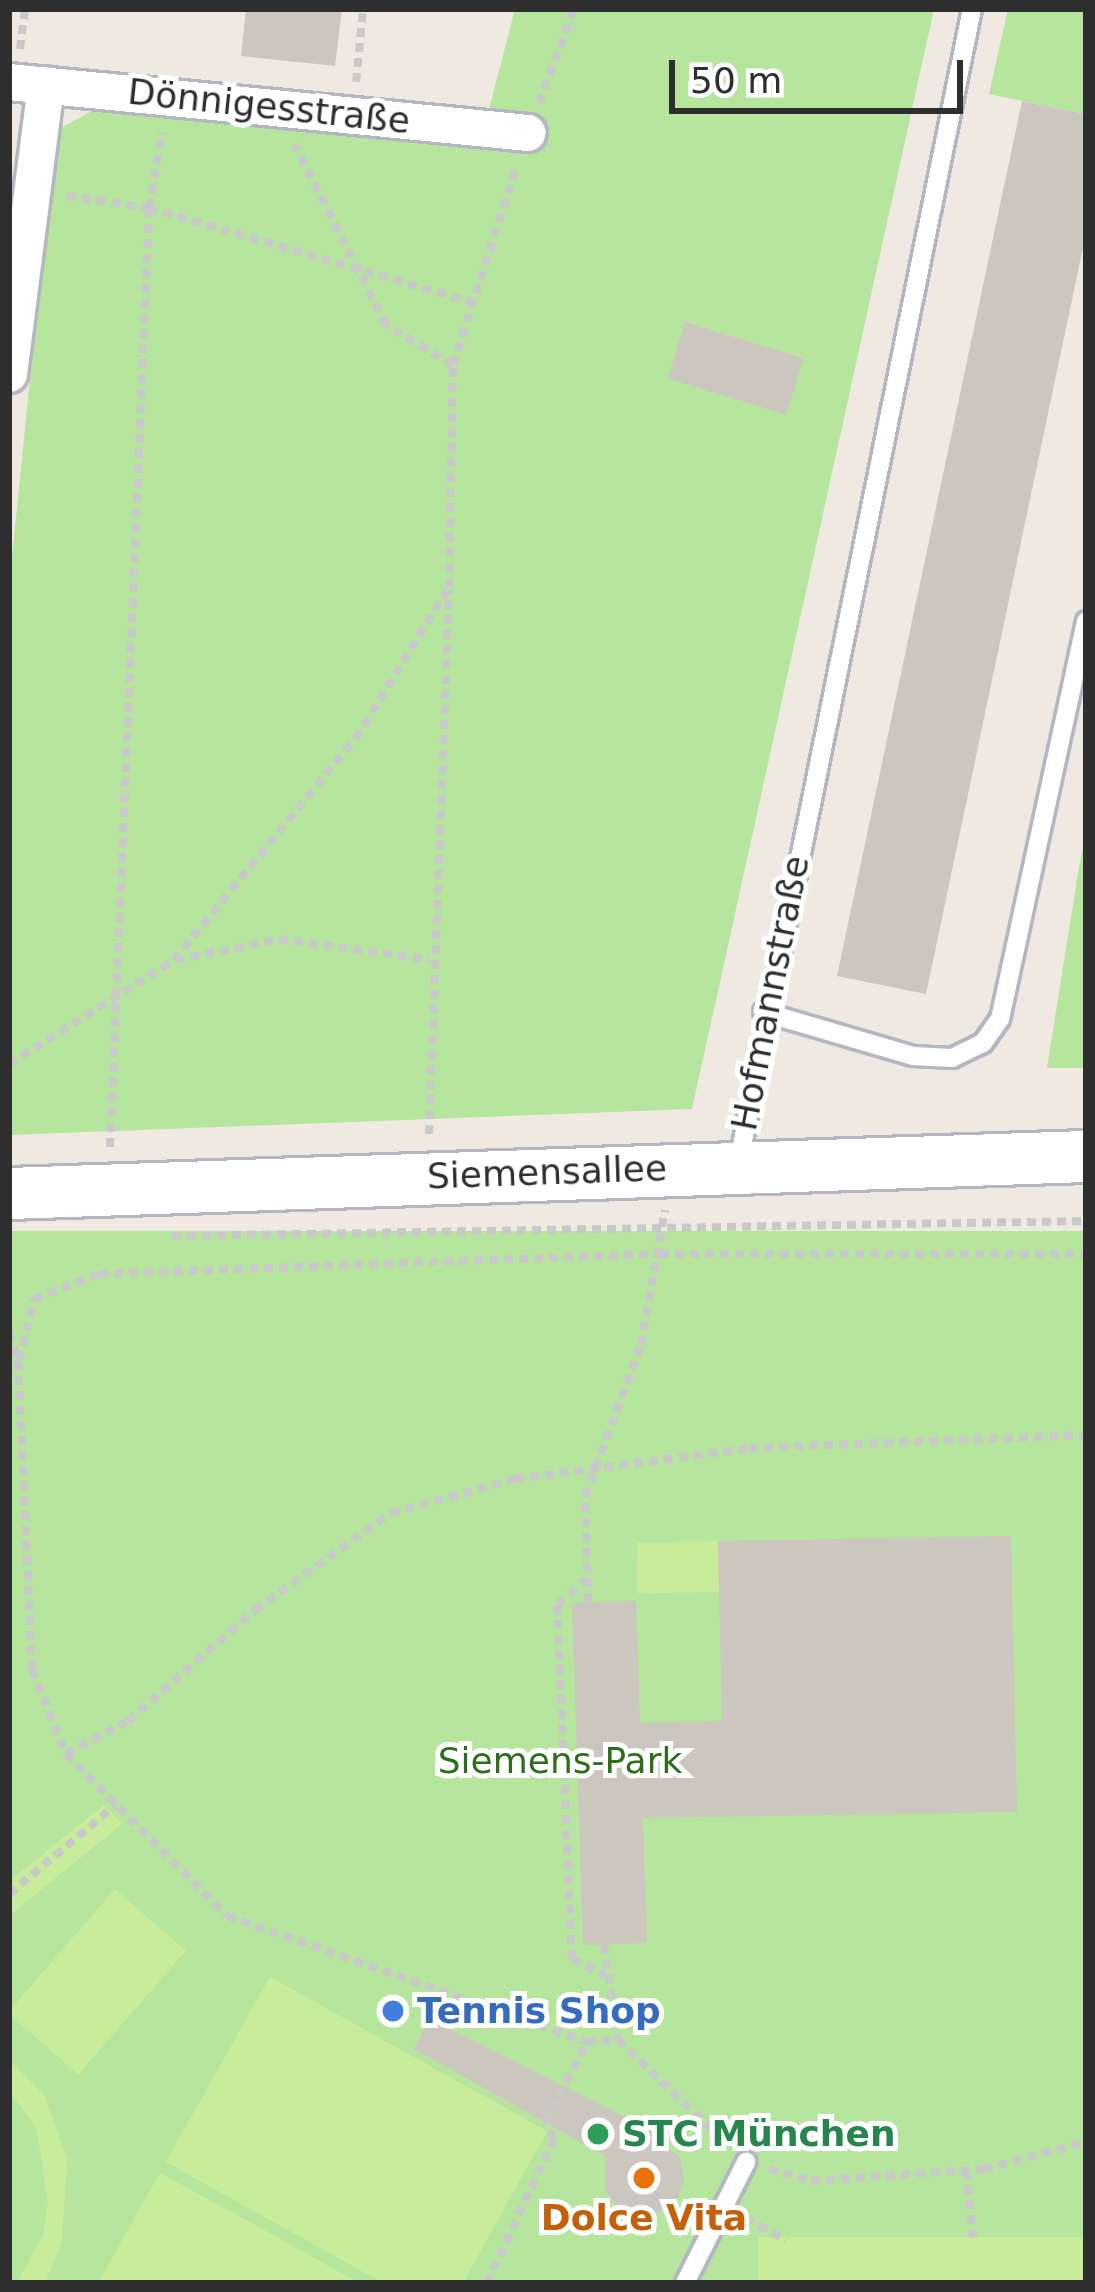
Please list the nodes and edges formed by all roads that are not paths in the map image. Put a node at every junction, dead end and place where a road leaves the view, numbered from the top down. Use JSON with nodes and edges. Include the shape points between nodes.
{"nodes":[{"id":1,"x":972,"y":9,"type":"edge"},
{"id":2,"x":9,"y":82,"type":"edge"},
{"id":3,"x":46,"y":85,"type":"junction"},
{"id":4,"x":528,"y":134,"type":"road end"},
{"id":5,"x":9,"y":374,"type":"edge"},
{"id":6,"x":1086,"y":621,"type":"edge"},
{"id":7,"x":763,"y":1012,"type":"junction"},
{"id":8,"x":1086,"y":1156,"type":"edge"},
{"id":9,"x":738,"y":1165,"type":"junction"},
{"id":10,"x":9,"y":1193,"type":"edge"},
{"id":11,"x":746,"y":2162,"type":"road end"},
{"id":12,"x":686,"y":2283,"type":"edge"}],
"edges":[{"from":1,"to":7,"type":"lane","name":"Hofmannstraße"},
{"from":2,"to":3,"type":"street","name":"Dönnigesstraße"},
{"from":3,"to":4,"type":"street","name":"Dönnigesstraße"},
{"from":3,"to":5,"type":"street"},
{"from":6,"to":7,"type":"lane","via":[[1000,1019],[983,1043],[952,1058],[913,1056]]},
{"from":7,"to":9,"type":"lane","name":"Hofmannstraße"},
{"from":8,"to":9,"type":"main road","name":"Siemensallee"},
{"from":9,"to":10,"type":"main road","name":"Siemensallee"},
{"from":11,"to":12,"type":"lane"}]}
